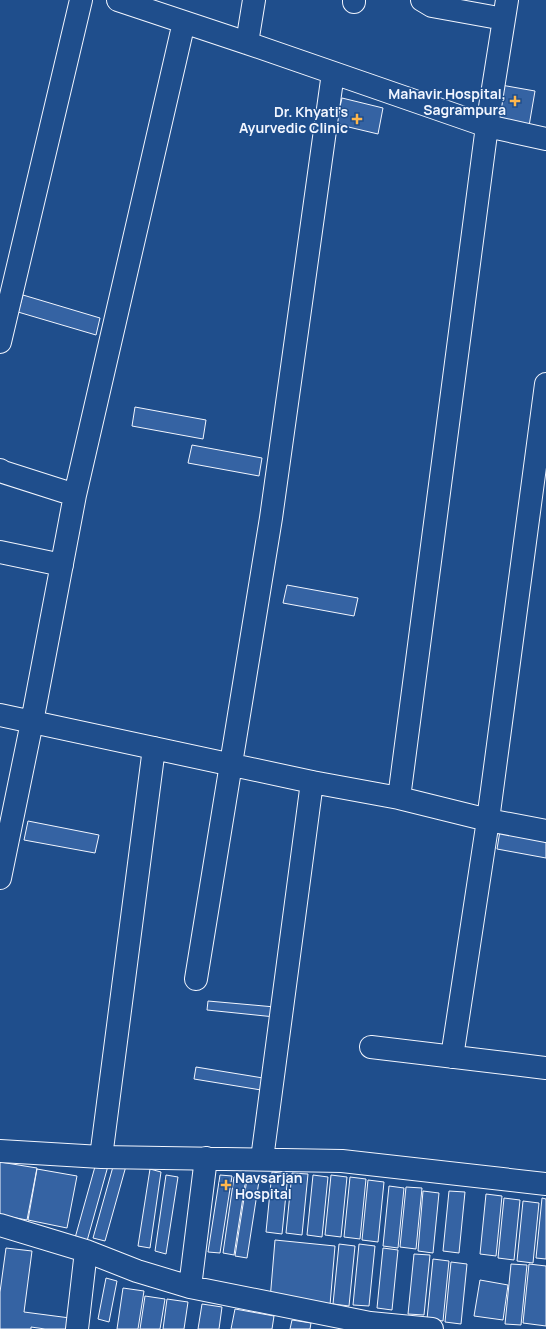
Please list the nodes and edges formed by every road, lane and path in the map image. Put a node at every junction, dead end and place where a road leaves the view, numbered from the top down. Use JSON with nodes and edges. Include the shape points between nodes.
{"nodes":[{"id":1,"x":81,"y":0,"type":"edge"},
{"id":2,"x":118,"y":0,"type":"edge"},
{"id":3,"x":254,"y":0,"type":"edge"},
{"id":4,"x":422,"y":0,"type":"edge"},
{"id":5,"x":140,"y":4,"type":"edge"},
{"id":6,"x":505,"y":10,"type":"edge"},
{"id":7,"x":184,"y":22,"type":"junction"},
{"id":8,"x":247,"y":43,"type":"junction"},
{"id":9,"x":333,"y":73,"type":"junction"},
{"id":10,"x":487,"y":126,"type":"junction"},
{"id":11,"x":546,"y":139,"type":"edge"},
{"id":12,"x":0,"y":342,"type":"edge"},
{"id":13,"x":546,"y":384,"type":"edge"},
{"id":14,"x":0,"y":470,"type":"edge"},
{"id":15,"x":75,"y":495,"type":"junction"},
{"id":16,"x":0,"y":552,"type":"edge"},
{"id":17,"x":62,"y":565,"type":"junction"},
{"id":18,"x":0,"y":715,"type":"edge"},
{"id":19,"x":32,"y":722,"type":"junction"},
{"id":20,"x":154,"y":748,"type":"junction"},
{"id":21,"x":231,"y":764,"type":"junction"},
{"id":22,"x":312,"y":782,"type":"junction"},
{"id":23,"x":399,"y":798,"type":"junction"},
{"id":24,"x":488,"y":820,"type":"junction"},
{"id":25,"x":546,"y":831,"type":"edge"},
{"id":26,"x":3,"y":849,"type":"edge"},
{"id":27,"x":0,"y":878,"type":"edge"},
{"id":28,"x":196,"y":979,"type":"dead end"},
{"id":29,"x":371,"y":1047,"type":"dead end"},
{"id":30,"x":452,"y":1057,"type":"junction"},
{"id":31,"x":546,"y":1068,"type":"edge"},
{"id":32,"x":0,"y":1151,"type":"edge"},
{"id":33,"x":101,"y":1157,"type":"junction"},
{"id":34,"x":206,"y":1158,"type":"junction"},
{"id":35,"x":262,"y":1159,"type":"junction"},
{"id":36,"x":546,"y":1184,"type":"edge"},
{"id":37,"x":0,"y":1225,"type":"edge"},
{"id":38,"x":86,"y":1251,"type":"junction"},
{"id":39,"x":190,"y":1287,"type":"junction"},
{"id":40,"x":370,"y":1326,"type":"edge"},
{"id":41,"x":77,"y":1329,"type":"edge"},
{"id":42,"x":432,"y":1329,"type":"edge"}],
"edges":[{"from":1,"to":12,"type":"street"},
{"from":2,"to":5,"type":"street"},
{"from":3,"to":8,"type":"street"},
{"from":4,"to":6,"type":"street","via":[[432,6]]},
{"from":5,"to":7,"type":"street"},
{"from":6,"to":10,"type":"street"},
{"from":7,"to":8,"type":"street"},
{"from":7,"to":15,"type":"street"},
{"from":8,"to":9,"type":"street"},
{"from":9,"to":10,"type":"street"},
{"from":9,"to":21,"type":"street","via":[[271,518]]},
{"from":10,"to":11,"type":"street"},
{"from":10,"to":23,"type":"street"},
{"from":13,"to":24,"type":"street"},
{"from":14,"to":15,"type":"street"},
{"from":15,"to":17,"type":"street"},
{"from":16,"to":17,"type":"street"},
{"from":17,"to":19,"type":"street"},
{"from":18,"to":19,"type":"street"},
{"from":19,"to":20,"type":"street"},
{"from":19,"to":26,"type":"street"},
{"from":20,"to":21,"type":"street"},
{"from":20,"to":33,"type":"street"},
{"from":21,"to":22,"type":"street"},
{"from":21,"to":28,"type":"street"},
{"from":22,"to":23,"type":"street"},
{"from":22,"to":35,"type":"street"},
{"from":23,"to":24,"type":"street"},
{"from":24,"to":25,"type":"street"},
{"from":24,"to":30,"type":"street"},
{"from":26,"to":27,"type":"street"},
{"from":29,"to":30,"type":"street"},
{"from":30,"to":31,"type":"street"},
{"from":32,"to":33,"type":"street"},
{"from":33,"to":34,"type":"street"},
{"from":34,"to":35,"type":"street"},
{"from":34,"to":39,"type":"street"},
{"from":35,"to":36,"type":"street","via":[[342,1161]]},
{"from":37,"to":38,"type":"street"},
{"from":38,"to":39,"type":"street","via":[[136,1271]]},
{"from":38,"to":41,"type":"street"},
{"from":39,"to":40,"type":"street"},
{"from":40,"to":42,"type":"street"}]}
